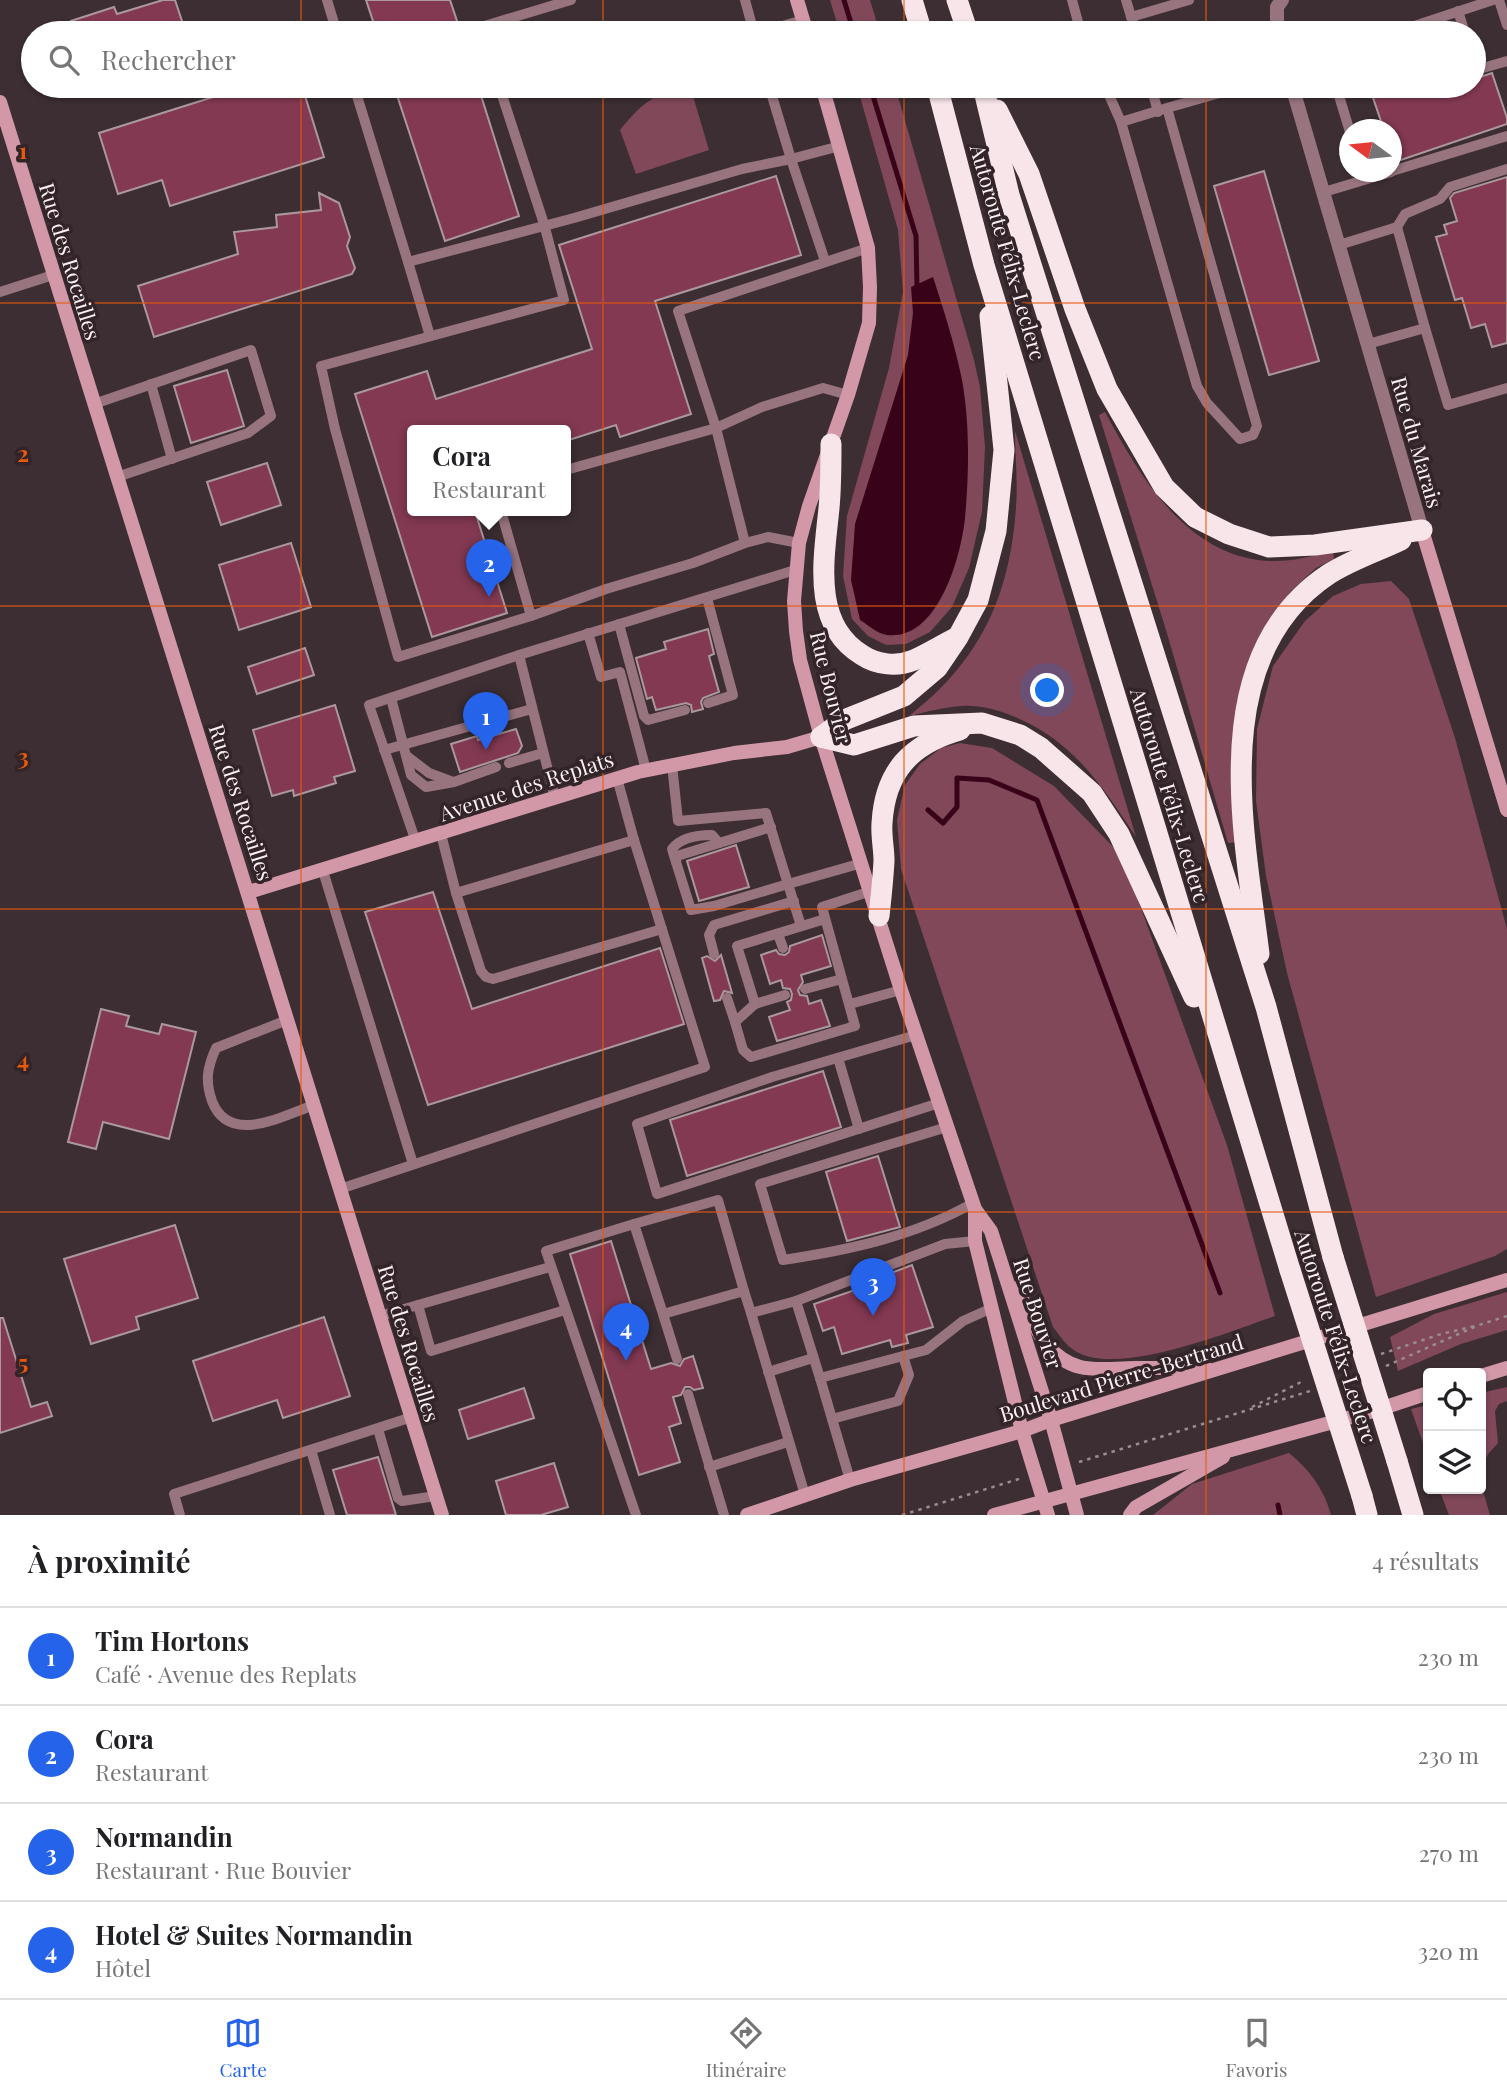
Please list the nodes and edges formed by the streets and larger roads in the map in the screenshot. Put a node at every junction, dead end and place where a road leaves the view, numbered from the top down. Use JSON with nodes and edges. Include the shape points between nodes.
{"nodes":[{"id":1,"x":797,"y":0,"type":"edge"},
{"id":2,"x":912,"y":0,"type":"edge"},
{"id":3,"x":957,"y":0,"type":"edge"},
{"id":4,"x":1282,"y":0,"type":"edge"},
{"id":5,"x":803,"y":21,"type":"edge"},
{"id":6,"x":918,"y":21,"type":"edge"},
{"id":7,"x":964,"y":21,"type":"edge"},
{"id":8,"x":1277,"y":21,"type":"edge"},
{"id":9,"x":826,"y":98,"type":"edge"},
{"id":10,"x":940,"y":98,"type":"edge"},
{"id":11,"x":987,"y":98,"type":"edge"},
{"id":12,"x":990,"y":98,"type":"edge"},
{"id":13,"x":1296,"y":98,"type":"edge"},
{"id":14,"x":0,"y":102,"type":"edge"},
{"id":15,"x":984,"y":265,"type":"junction"},
{"id":16,"x":831,"y":444,"type":"junction"},
{"id":17,"x":1422,"y":530,"type":"junction"},
{"id":18,"x":958,"y":637,"type":"junction"},
{"id":19,"x":982,"y":723,"type":"junction"},
{"id":20,"x":821,"y":737,"type":"junction"},
{"id":21,"x":1507,"y":810,"type":"edge"},
{"id":22,"x":249,"y":892,"type":"junction"},
{"id":23,"x":880,"y":916,"type":"junction"},
{"id":24,"x":1266,"y":1007,"type":"junction"},
{"id":25,"x":1235,"y":1092,"type":"junction"},
{"id":26,"x":974,"y":1206,"type":"junction"},
{"id":27,"x":999,"y":1256,"type":"junction"},
{"id":28,"x":1507,"y":1269,"type":"edge"},
{"id":29,"x":1507,"y":1280,"type":"edge"},
{"id":30,"x":1470,"y":1291,"type":"junction"},
{"id":31,"x":1219,"y":1368,"type":"junction"},
{"id":32,"x":1506,"y":1368,"type":"edge"},
{"id":33,"x":1486,"y":1374,"type":"edge"},
{"id":34,"x":1423,"y":1394,"type":"edge"},
{"id":35,"x":1051,"y":1420,"type":"junction"},
{"id":36,"x":1023,"y":1431,"type":"junction"},
{"id":37,"x":1239,"y":1448,"type":"junction"},
{"id":38,"x":1399,"y":1469,"type":"junction"},
{"id":39,"x":1071,"y":1494,"type":"junction"},
{"id":40,"x":1044,"y":1500,"type":"junction"},
{"id":41,"x":1365,"y":1506,"type":"edge"},
{"id":42,"x":442,"y":1515,"type":"edge"},
{"id":43,"x":747,"y":1515,"type":"edge"},
{"id":44,"x":994,"y":1515,"type":"edge"},
{"id":45,"x":1048,"y":1515,"type":"edge"},
{"id":46,"x":1077,"y":1515,"type":"edge"},
{"id":47,"x":1130,"y":1515,"type":"edge"},
{"id":48,"x":1413,"y":1515,"type":"edge"},
{"id":49,"x":1422,"y":1515,"type":"edge"}],
"edges":[{"from":1,"to":5,"type":"street"},
{"from":2,"to":6,"type":"highway"},
{"from":3,"to":7,"type":"highway"},
{"from":4,"to":8,"type":"street"},
{"from":9,"to":16,"type":"street","name":"Rue Bouvier","via":[[868,248],[870,288],[869,323]]},
{"from":10,"to":15,"type":"highway","name":"Autoroute Félix-Leclerc"},
{"from":11,"to":24,"type":"highway","name":"Autoroute Félix-Leclerc","via":[[1009,195]]},
{"from":12,"to":17,"type":"highway","via":[[1029,174],[1107,388],[1164,487],[1195,517],[1269,547]]},
{"from":13,"to":17,"type":"street","name":"Rue du Marais"},
{"from":14,"to":22,"type":"street","name":"Rue des Rocailles"},
{"from":15,"to":18,"type":"highway","via":[[1004,450],[996,531],[978,600]]},
{"from":15,"to":25,"type":"highway","name":"Autoroute Félix-Leclerc"},
{"from":16,"to":18,"type":"highway","via":[[824,595],[838,633],[869,660],[892,664],[913,661]]},
{"from":16,"to":20,"type":"street","name":"Rue Bouvier","via":[[809,506],[795,570],[800,660]]},
{"from":17,"to":21,"type":"street","name":"Rue du Marais"},
{"from":17,"to":24,"type":"highway","via":[[1329,573],[1297,600],[1271,635],[1257,666],[1241,751],[1240,800]]},
{"from":18,"to":20,"type":"highway","via":[[937,668],[904,695],[844,720]]},
{"from":19,"to":20,"type":"highway","via":[[915,726],[853,745]]},
{"from":19,"to":23,"type":"highway","via":[[926,744],[904,760],[888,786],[882,823]]},
{"from":19,"to":25,"type":"highway","via":[[1041,748],[1092,793],[1119,834]]},
{"from":20,"to":22,"type":"street","name":"Avenue des Replats","via":[[787,747],[646,769]]},
{"from":20,"to":23,"type":"street","name":"Rue Bouvier"},
{"from":22,"to":42,"type":"street","name":"Rue des Rocailles"},
{"from":23,"to":26,"type":"street","name":"Rue Bouvier"},
{"from":24,"to":38,"type":"highway","name":"Autoroute Félix-Leclerc","bridge":true,"via":[[1334,1257]]},
{"from":25,"to":41,"type":"highway","name":"Autoroute Félix-Leclerc","bridge":true},
{"from":26,"to":27,"type":"street","name":"Rue Bouvier","via":[[991,1231]]},
{"from":26,"to":36,"type":"street","name":"Rue Bouvier","via":[[975,1241]]},
{"from":27,"to":31,"type":"street","via":[[1040,1335],[1070,1364],[1086,1370]]},
{"from":27,"to":35,"type":"street","name":"Rue Bouvier"},
{"from":28,"to":30,"type":"street"},
{"from":29,"to":30,"type":"street","name":"Boulevard Pierre-Bertrand"},
{"from":30,"to":31,"type":"street","name":"Boulevard Pierre-Bertrand"},
{"from":31,"to":35,"type":"street","name":"Boulevard Pierre-Bertrand"},
{"from":32,"to":33,"type":"street"},
{"from":34,"to":37,"type":"street"},
{"from":35,"to":36,"type":"street","name":"Boulevard Pierre-Bertrand"},
{"from":35,"to":39,"type":"street","name":"Rue Bouvier"},
{"from":36,"to":40,"type":"street","name":"Rue Bouvier"},
{"from":36,"to":43,"type":"street","name":"Boulevard Pierre-Bertrand"},
{"from":37,"to":39,"type":"street"},
{"from":37,"to":47,"type":"street","via":[[1136,1507]]},
{"from":38,"to":48,"type":"highway","name":"Autoroute Félix-Leclerc"},
{"from":38,"to":49,"type":"highway"},
{"from":39,"to":40,"type":"street"},
{"from":39,"to":46,"type":"street","name":"Rue Bouvier"},
{"from":40,"to":44,"type":"street"},
{"from":40,"to":45,"type":"street","name":"Rue Bouvier"}]}
